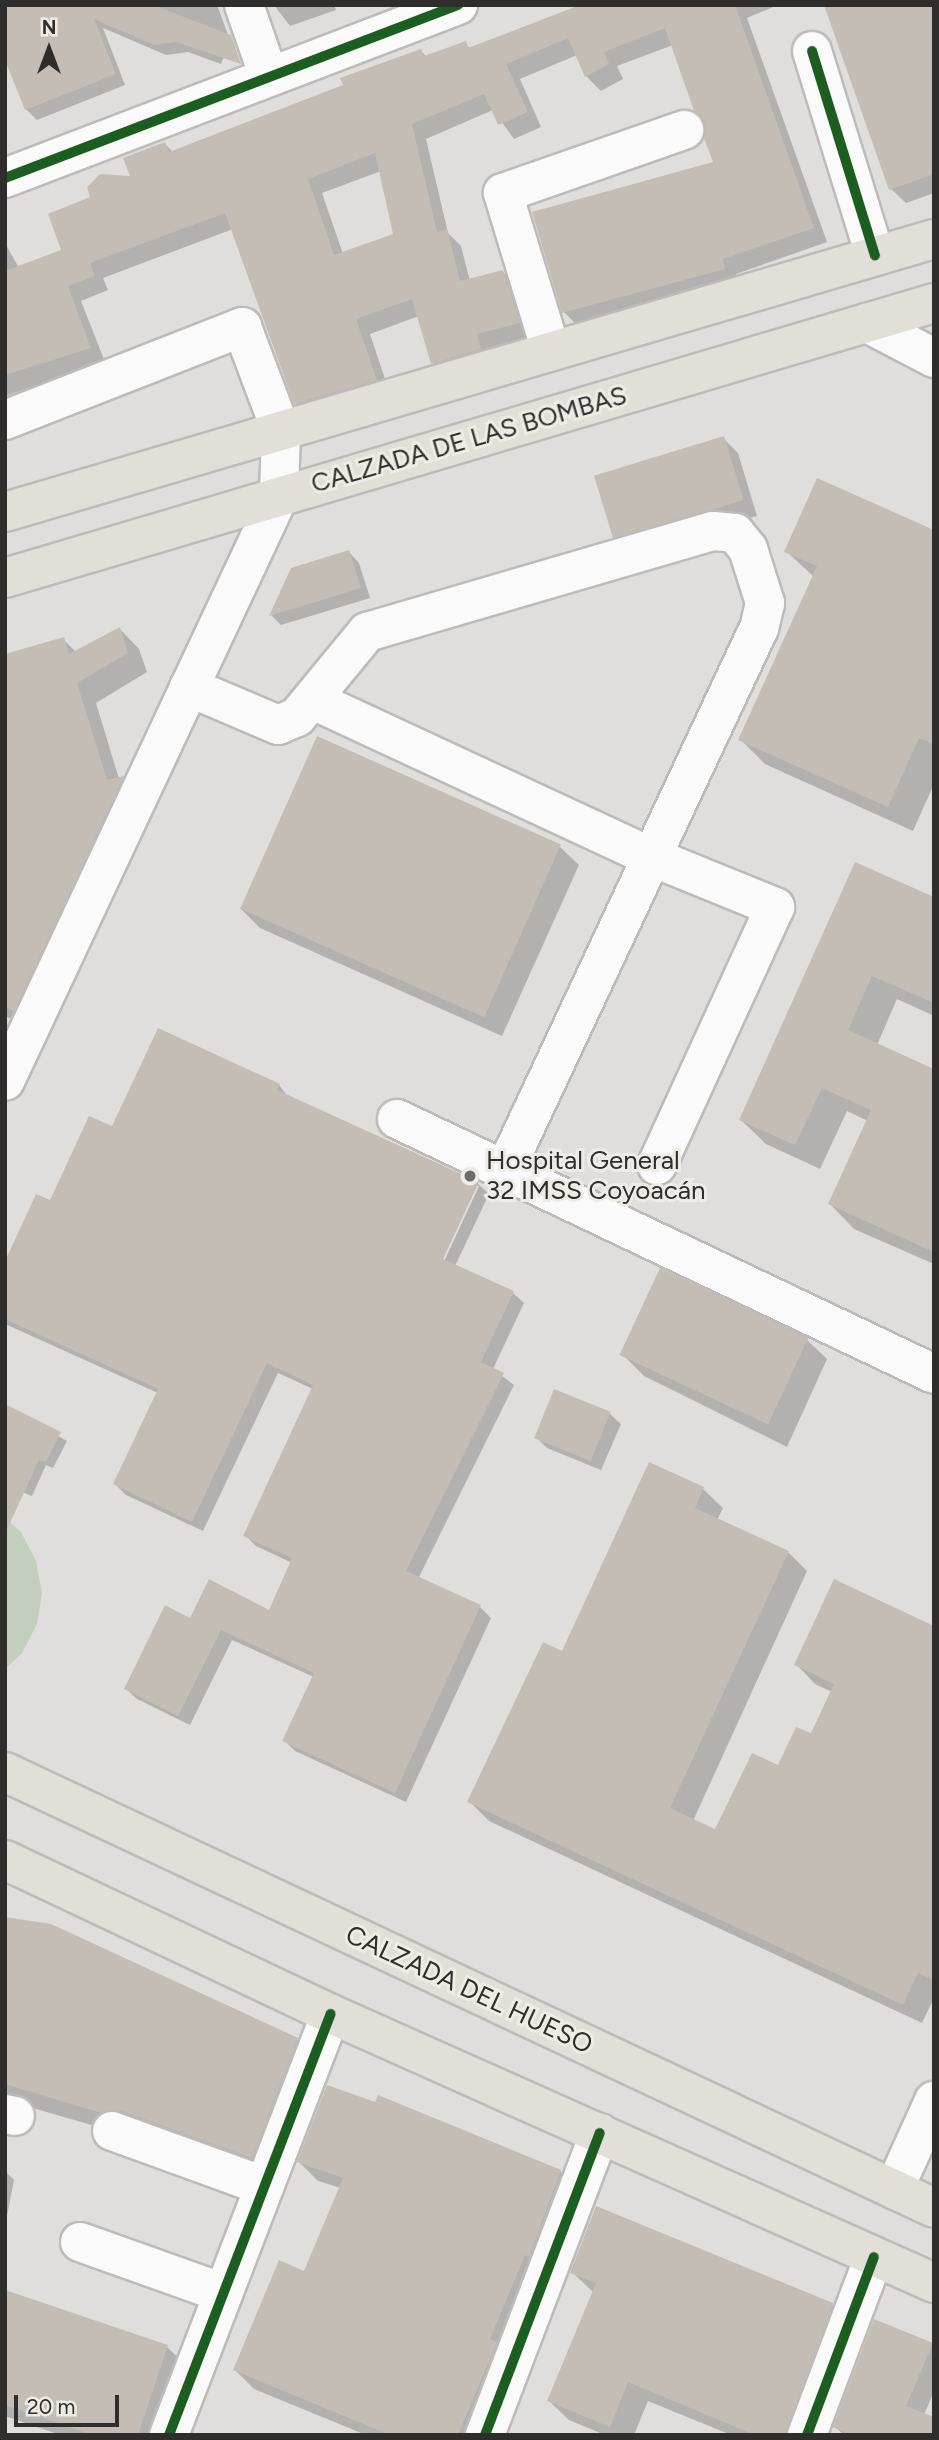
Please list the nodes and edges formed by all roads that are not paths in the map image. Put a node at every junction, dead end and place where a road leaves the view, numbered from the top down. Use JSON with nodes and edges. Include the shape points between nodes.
{"nodes":[{"id":1,"x":244,"y":5,"type":"edge"},
{"id":2,"x":458,"y":5,"type":"edge"},
{"id":3,"x":812,"y":51,"type":"dead end"},
{"id":4,"x":269,"y":77,"type":"junction"},
{"id":5,"x":684,"y":130,"type":"dead end"},
{"id":6,"x":8,"y":168,"type":"edge"},
{"id":7,"x":934,"y":239,"type":"edge"},
{"id":8,"x":875,"y":256,"type":"junction"},
{"id":9,"x":934,"y":303,"type":"edge"},
{"id":10,"x":867,"y":323,"type":"junction"},
{"id":11,"x":551,"y":351,"type":"junction"},
{"id":12,"x":934,"y":358,"type":"edge"},
{"id":13,"x":5,"y":420,"type":"edge"},
{"id":14,"x":281,"y":431,"type":"junction"},
{"id":15,"x":279,"y":496,"type":"junction"},
{"id":16,"x":5,"y":512,"type":"edge"},
{"id":17,"x":5,"y":578,"type":"edge"},
{"id":18,"x":190,"y":687,"type":"junction"},
{"id":19,"x":313,"y":700,"type":"junction"},
{"id":20,"x":652,"y":857,"type":"junction"},
{"id":21,"x":5,"y":1081,"type":"edge"},
{"id":22,"x":397,"y":1119,"type":"dead end"},
{"id":23,"x":657,"y":1165,"type":"dead end"},
{"id":24,"x":505,"y":1170,"type":"junction"},
{"id":25,"x":934,"y":1374,"type":"edge"},
{"id":26,"x":5,"y":1772,"type":"edge"},
{"id":27,"x":15,"y":1869,"type":"edge"},
{"id":28,"x":331,"y":2014,"type":"junction"},
{"id":29,"x":934,"y":2101,"type":"edge"},
{"id":30,"x":112,"y":2131,"type":"dead end"},
{"id":31,"x":600,"y":2133,"type":"junction"},
{"id":32,"x":264,"y":2186,"type":"junction"},
{"id":33,"x":894,"y":2189,"type":"junction"},
{"id":34,"x":933,"y":2204,"type":"edge"},
{"id":35,"x":80,"y":2242,"type":"dead end"},
{"id":36,"x":874,"y":2257,"type":"junction"},
{"id":37,"x":934,"y":2283,"type":"edge"},
{"id":38,"x":223,"y":2293,"type":"junction"},
{"id":39,"x":169,"y":2435,"type":"edge"},
{"id":40,"x":485,"y":2435,"type":"edge"},
{"id":41,"x":807,"y":2435,"type":"edge"}],
"edges":[{"from":1,"to":4,"type":"street"},
{"from":2,"to":4,"type":"street"},
{"from":3,"to":8,"type":"street"},
{"from":4,"to":6,"type":"street"},
{"from":5,"to":11,"type":"street","via":[[503,193]]},
{"from":7,"to":8,"type":"main road"},
{"from":8,"to":11,"type":"main road"},
{"from":9,"to":10,"type":"main road","name":"CALZADA DE LAS BOMBAS"},
{"from":10,"to":12,"type":"street"},
{"from":10,"to":15,"type":"main road","name":"CALZADA DE LAS BOMBAS"},
{"from":11,"to":14,"type":"main road"},
{"from":13,"to":14,"type":"street","via":[[242,327]]},
{"from":14,"to":15,"type":"street"},
{"from":14,"to":16,"type":"main road"},
{"from":15,"to":17,"type":"main road","name":"CALZADA DE LAS BOMBAS"},
{"from":15,"to":18,"type":"street"},
{"from":18,"to":19,"type":"street","via":[[278,725],[297,717]]},
{"from":18,"to":21,"type":"street"},
{"from":19,"to":20,"type":"street"},
{"from":19,"to":20,"type":"street","via":[[367,632],[713,531],[735,533],[748,549],[765,603],[759,628]]},
{"from":20,"to":23,"type":"street","via":[[775,907]]},
{"from":20,"to":24,"type":"street"},
{"from":22,"to":24,"type":"street"},
{"from":24,"to":25,"type":"street"},
{"from":26,"to":33,"type":"main road","name":"CALZADA DEL HUESO"},
{"from":27,"to":28,"type":"main road"},
{"from":28,"to":31,"type":"main road"},
{"from":28,"to":32,"type":"street"},
{"from":29,"to":33,"type":"street"},
{"from":30,"to":32,"type":"street"},
{"from":31,"to":36,"type":"main road"},
{"from":31,"to":40,"type":"street"},
{"from":32,"to":38,"type":"street"},
{"from":33,"to":34,"type":"main road","name":"CALZADA DEL HUESO"},
{"from":35,"to":38,"type":"street"},
{"from":36,"to":37,"type":"main road"},
{"from":36,"to":41,"type":"street"},
{"from":38,"to":39,"type":"street"}]}
